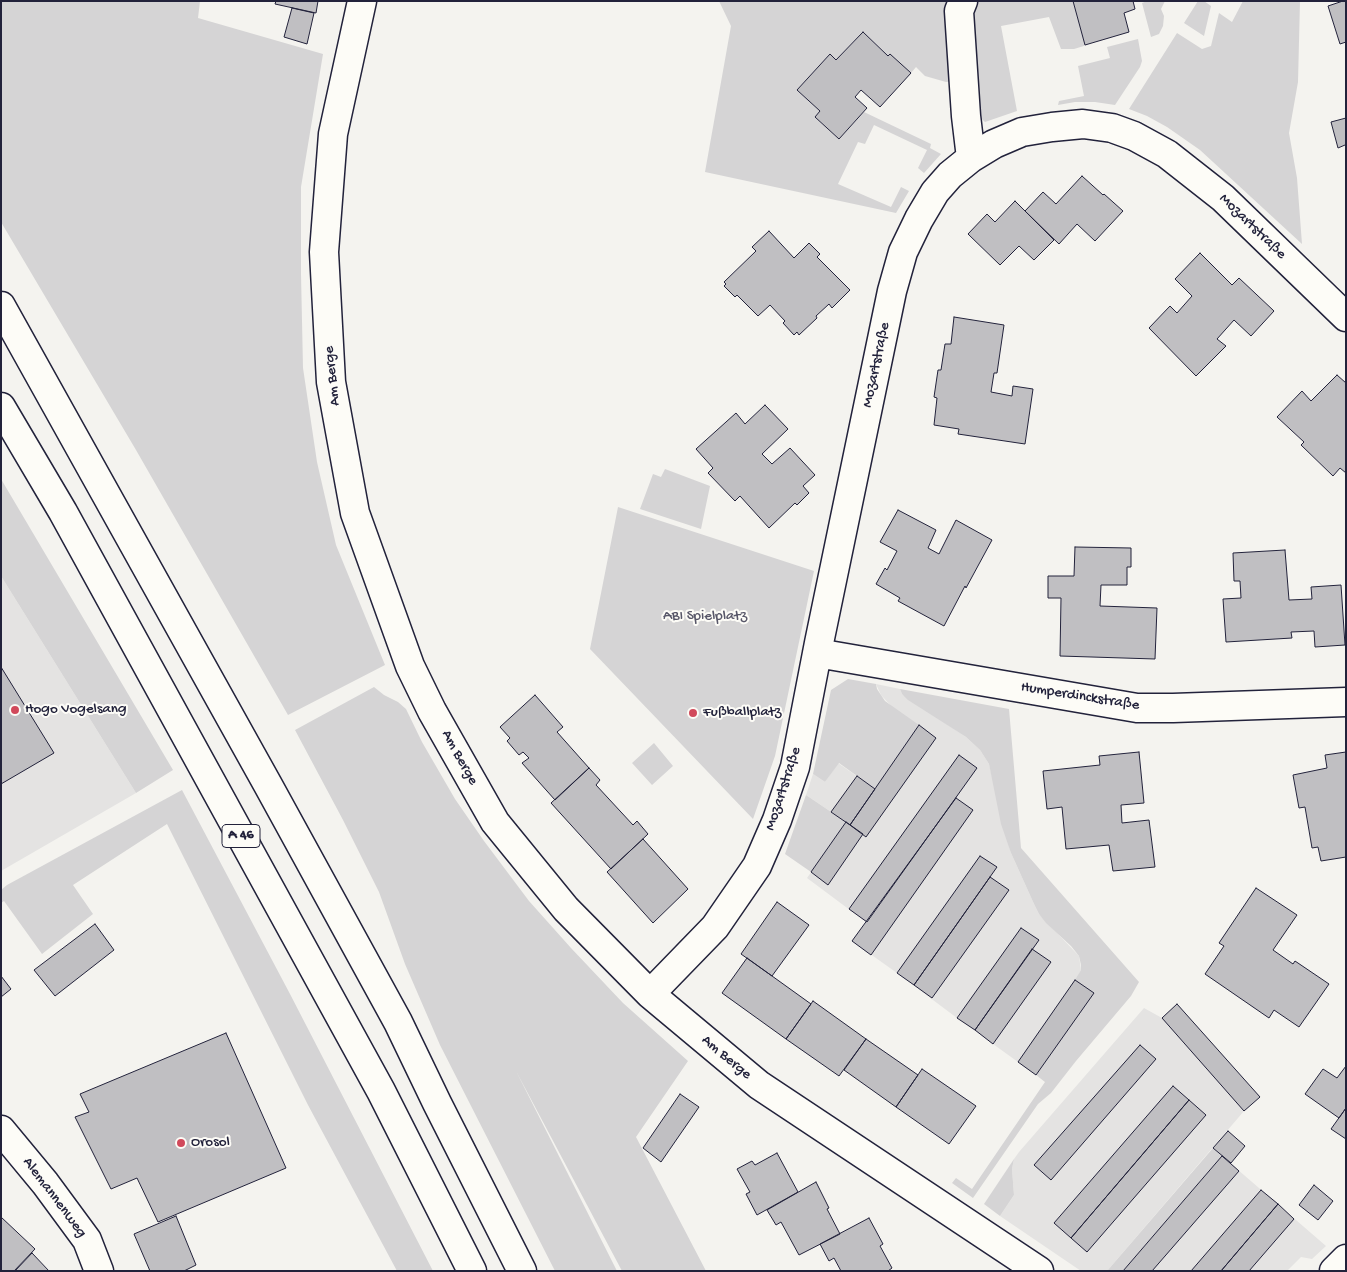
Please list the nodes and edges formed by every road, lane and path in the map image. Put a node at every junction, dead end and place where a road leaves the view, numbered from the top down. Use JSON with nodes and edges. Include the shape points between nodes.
{"nodes":[{"id":1,"x":362,"y":1,"type":"edge"},
{"id":2,"x":963,"y":1,"type":"edge"},
{"id":3,"x":971,"y":158,"type":"junction"},
{"id":4,"x":1,"y":306,"type":"edge"},
{"id":5,"x":1346,"y":317,"type":"edge"},
{"id":6,"x":1,"y":407,"type":"edge"},
{"id":7,"x":817,"y":652,"type":"junction"},
{"id":8,"x":1346,"y":702,"type":"edge"},
{"id":9,"x":650,"y":994,"type":"junction"},
{"id":10,"x":1,"y":1130,"type":"edge"},
{"id":11,"x":1346,"y":1259,"type":"edge"},
{"id":12,"x":99,"y":1271,"type":"edge"},
{"id":13,"x":472,"y":1271,"type":"edge"},
{"id":14,"x":522,"y":1271,"type":"edge"},
{"id":15,"x":1039,"y":1271,"type":"edge"},
{"id":16,"x":1334,"y":1271,"type":"edge"}],
"edges":[{"from":1,"to":9,"type":"main road","name":"Am Berge","via":[[333,134],[324,252],[331,382],[355,513],[410,666],[495,822],[566,909]]},
{"from":2,"to":3,"type":"main road","via":[[959,11]]},
{"from":3,"to":5,"type":"main road","name":"Mozartstraße","via":[[1022,132],[1052,127],[1082,124],[1112,128],[1134,136],[1167,154],[1223,198]]},
{"from":3,"to":7,"type":"main road","name":"Mozartstraße","via":[[936,192],[918,219],[899,266]]},
{"from":4,"to":14,"type":"main road","via":[[393,1013]]},
{"from":6,"to":13,"type":"main road","number":"A 46","via":[[63,512],[381,1091]]},
{"from":7,"to":8,"type":"main road","name":"Humperdinckstraße","via":[[1137,708]]},
{"from":7,"to":9,"type":"main road","name":"Mozartstraße","via":[[795,767],[777,820],[756,866],[716,927]]},
{"from":9,"to":15,"type":"main road","name":"Am Berge","via":[[758,1085]]},
{"from":10,"to":12,"type":"main road","name":"Alemannenweg","via":[[87,1240]]},
{"from":11,"to":16,"type":"main road"}]}
